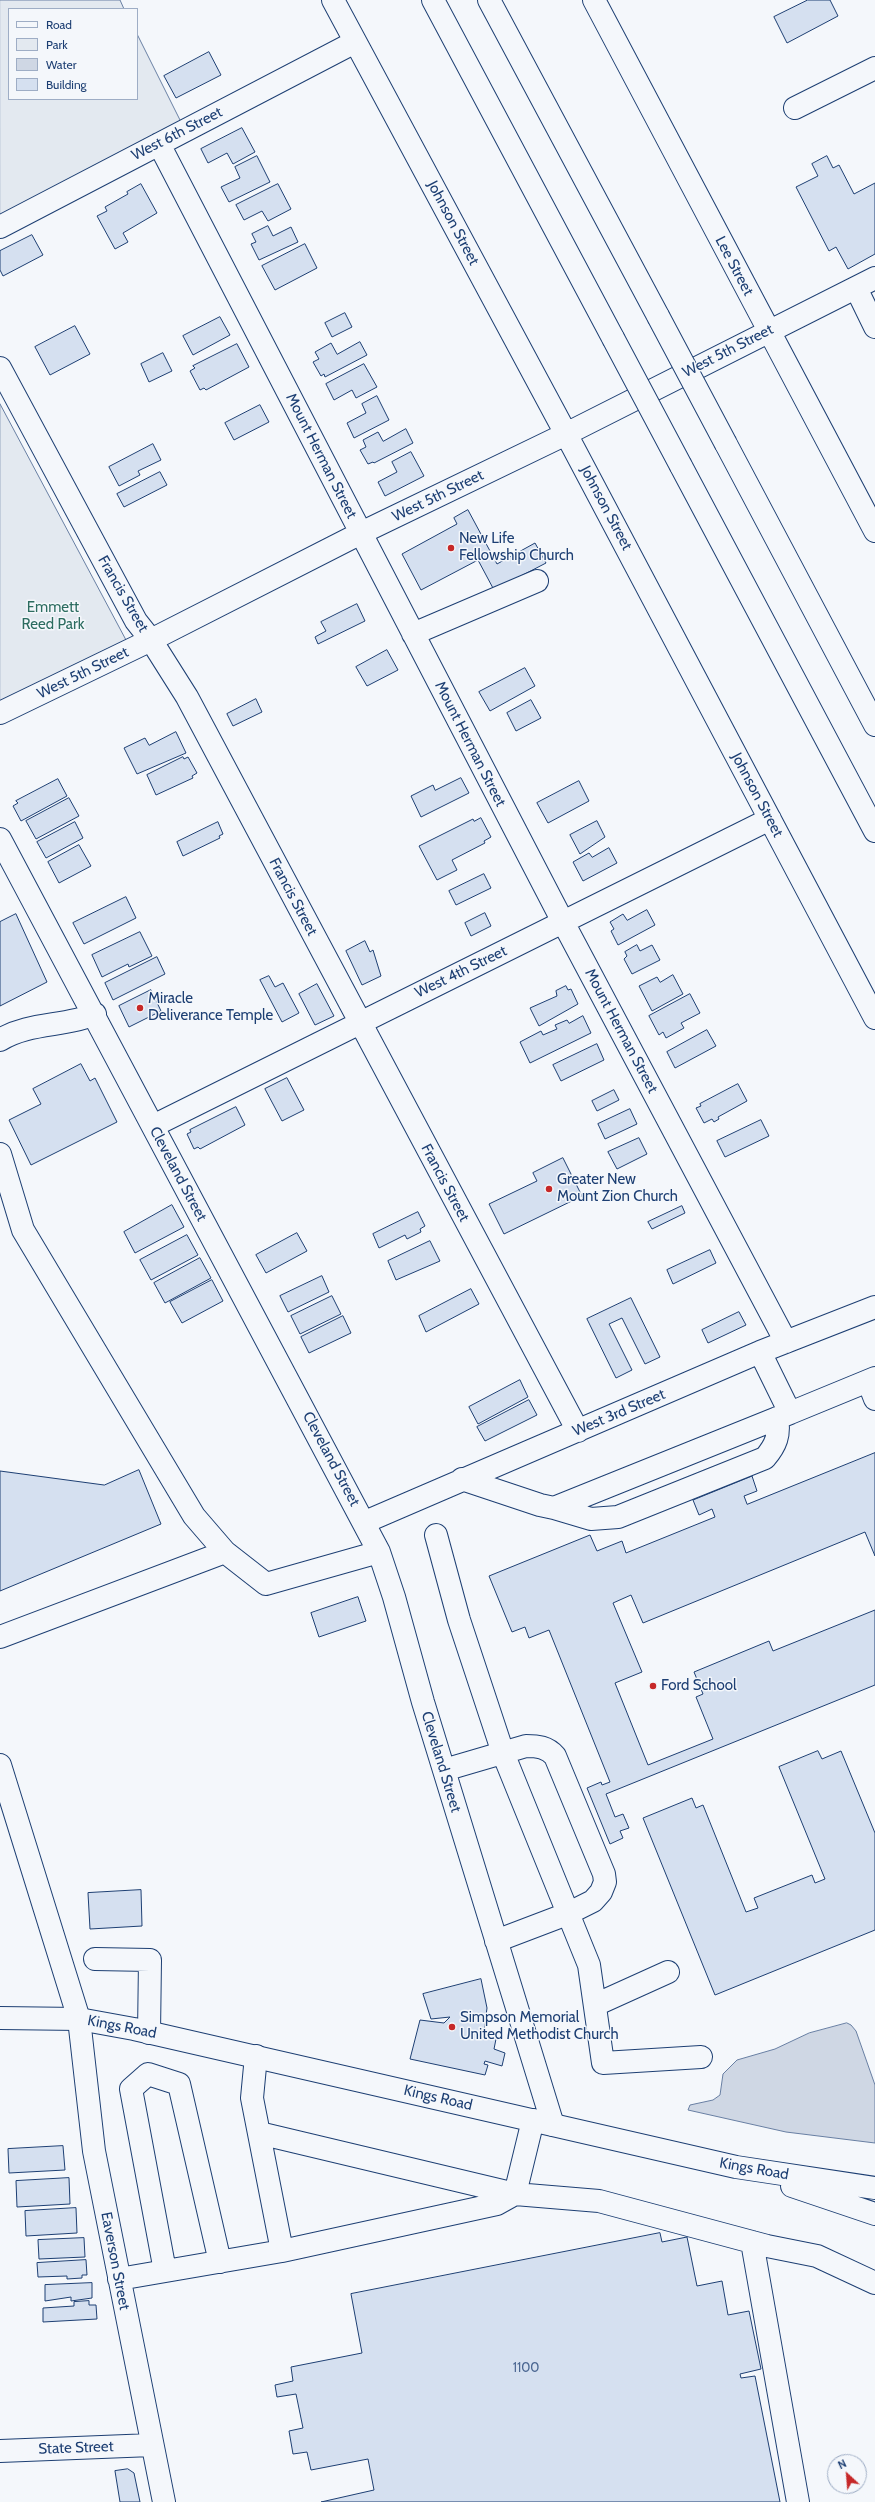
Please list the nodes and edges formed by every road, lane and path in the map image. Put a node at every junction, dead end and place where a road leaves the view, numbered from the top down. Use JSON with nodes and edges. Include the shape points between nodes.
{"nodes":[{"id":1,"x":333,"y":0,"type":"edge"},
{"id":2,"x":433,"y":0,"type":"edge"},
{"id":3,"x":489,"y":0,"type":"edge"},
{"id":4,"x":501,"y":0,"type":"edge"},
{"id":5,"x":594,"y":0,"type":"edge"},
{"id":6,"x":355,"y":42,"type":"junction"},
{"id":7,"x":875,"y":68,"type":"edge"},
{"id":8,"x":528,"y":73,"type":"junction"},
{"id":9,"x":795,"y":108,"type":"dead end"},
{"id":10,"x":159,"y":144,"type":"junction"},
{"id":11,"x":0,"y":227,"type":"edge"},
{"id":12,"x":866,"y":283,"type":"edge"},
{"id":13,"x":875,"y":327,"type":"edge"},
{"id":14,"x":768,"y":331,"type":"junction"},
{"id":15,"x":0,"y":368,"type":"edge"},
{"id":16,"x":566,"y":434,"type":"junction"},
{"id":17,"x":875,"y":532,"type":"edge"},
{"id":18,"x":361,"y":533,"type":"junction"},
{"id":19,"x":537,"y":581,"type":"dead end"},
{"id":20,"x":413,"y":634,"type":"junction"},
{"id":21,"x":151,"y":640,"type":"junction"},
{"id":22,"x":0,"y":713,"type":"edge"},
{"id":23,"x":875,"y":725,"type":"edge"},
{"id":24,"x":770,"y":819,"type":"junction"},
{"id":25,"x":875,"y":831,"type":"edge"},
{"id":26,"x":0,"y":839,"type":"edge"},
{"id":27,"x":563,"y":922,"type":"junction"},
{"id":28,"x":95,"y":1014,"type":"junction"},
{"id":29,"x":875,"y":1018,"type":"edge"},
{"id":30,"x":359,"y":1022,"type":"junction"},
{"id":31,"x":0,"y":1040,"type":"edge"},
{"id":32,"x":153,"y":1126,"type":"junction"},
{"id":33,"x":0,"y":1154,"type":"edge"},
{"id":34,"x":875,"y":1307,"type":"edge"},
{"id":35,"x":786,"y":1342,"type":"junction"},
{"id":36,"x":760,"y":1352,"type":"junction"},
{"id":37,"x":873,"y":1386,"type":"edge"},
{"id":38,"x":784,"y":1416,"type":"junction"},
{"id":39,"x":578,"y":1431,"type":"junction"},
{"id":40,"x":462,"y":1480,"type":"junction"},
{"id":41,"x":554,"y":1508,"type":"junction"},
{"id":42,"x":365,"y":1522,"type":"junction"},
{"id":43,"x":436,"y":1535,"type":"dead end"},
{"id":44,"x":225,"y":1552,"type":"junction"},
{"id":45,"x":379,"y":1552,"type":"junction"},
{"id":46,"x":0,"y":1637,"type":"edge"},
{"id":47,"x":504,"y":1753,"type":"junction"},
{"id":48,"x":0,"y":1764,"type":"edge"},
{"id":49,"x":444,"y":1770,"type":"junction"},
{"id":50,"x":567,"y":1914,"type":"junction"},
{"id":51,"x":496,"y":1941,"type":"junction"},
{"id":52,"x":95,"y":1959,"type":"dead end"},
{"id":53,"x":668,"y":1972,"type":"dead end"},
{"id":54,"x":595,"y":2005,"type":"junction"},
{"id":55,"x":0,"y":2018,"type":"edge"},
{"id":56,"x":78,"y":2019,"type":"junction"},
{"id":57,"x":149,"y":2032,"type":"junction"},
{"id":58,"x":256,"y":2056,"type":"junction"},
{"id":59,"x":701,"y":2057,"type":"dead end"},
{"id":60,"x":543,"y":2123,"type":"junction"},
{"id":61,"x":259,"y":2133,"type":"junction"},
{"id":62,"x":736,"y":2167,"type":"junction"},
{"id":63,"x":875,"y":2188,"type":"edge"},
{"id":64,"x":515,"y":2194,"type":"junction"},
{"id":65,"x":875,"y":2214,"type":"edge"},
{"id":66,"x":752,"y":2242,"type":"junction"},
{"id":67,"x":282,"y":2251,"type":"junction"},
{"id":68,"x":220,"y":2262,"type":"junction"},
{"id":69,"x":165,"y":2271,"type":"junction"},
{"id":70,"x":119,"y":2279,"type":"junction"},
{"id":71,"x":875,"y":2283,"type":"edge"},
{"id":72,"x":152,"y":2445,"type":"junction"},
{"id":73,"x":0,"y":2451,"type":"edge"},
{"id":74,"x":164,"y":2502,"type":"edge"},
{"id":75,"x":798,"y":2502,"type":"edge"}],
"edges":[{"from":1,"to":6,"type":"main road","name":"Johnson Street"},
{"from":2,"to":25,"type":"main road","bridge":true},
{"from":3,"to":8,"type":"main road"},
{"from":4,"to":8,"type":"main road"},
{"from":5,"to":14,"type":"main road","name":"Lee Street"},
{"from":6,"to":10,"type":"main road","name":"West 6th Street"},
{"from":6,"to":16,"type":"main road","name":"Johnson Street"},
{"from":7,"to":9,"type":"main road"},
{"from":8,"to":23,"type":"main road","bridge":true},
{"from":10,"to":11,"type":"main road","name":"West 6th Street"},
{"from":10,"to":18,"type":"main road","name":"Mount Herman Street"},
{"from":12,"to":13,"type":"main road"},
{"from":12,"to":14,"type":"main road","name":"West 5th Street"},
{"from":14,"to":16,"type":"main road","name":"West 5th Street"},
{"from":14,"to":17,"type":"main road","name":"Lee Street"},
{"from":15,"to":21,"type":"main road","name":"Francis Street","via":[[136,622]]},
{"from":16,"to":18,"type":"main road","name":"West 5th Street"},
{"from":16,"to":24,"type":"main road","name":"Johnson Street"},
{"from":18,"to":20,"type":"main road","name":"Mount Herman Street"},
{"from":18,"to":21,"type":"main road","name":"West 5th Street"},
{"from":19,"to":20,"type":"main road"},
{"from":20,"to":27,"type":"main road","name":"Mount Herman Street"},
{"from":21,"to":22,"type":"main road","name":"West 5th Street"},
{"from":21,"to":30,"type":"main road","name":"Francis Street","via":[[187,697]]},
{"from":24,"to":27,"type":"main road","name":"West 4th Street"},
{"from":24,"to":29,"type":"main road","name":"Johnson Street"},
{"from":26,"to":28,"type":"main road","name":"Cleveland Street"},
{"from":27,"to":30,"type":"main road","name":"West 4th Street"},
{"from":27,"to":35,"type":"main road","name":"Mount Herman Street"},
{"from":28,"to":31,"type":"main road","via":[[77,1022],[40,1026]]},
{"from":28,"to":32,"type":"main road","name":"Cleveland Street"},
{"from":30,"to":32,"type":"main road","name":"West 4th Street"},
{"from":30,"to":39,"type":"main road","name":"Francis Street"},
{"from":32,"to":42,"type":"main road","name":"Cleveland Street"},
{"from":33,"to":44,"type":"main road","via":[[23,1230],[194,1516]]},
{"from":34,"to":35,"type":"main road","name":"West 3rd Street"},
{"from":35,"to":36,"type":"main road","name":"West 3rd Street"},
{"from":36,"to":38,"type":"main road"},
{"from":36,"to":39,"type":"main road","name":"West 3rd Street"},
{"from":37,"to":38,"type":"main road"},
{"from":38,"to":41,"type":"main road"},
{"from":38,"to":41,"type":"main road","via":[[775,1446],[765,1458],[625,1514],[591,1519]]},
{"from":39,"to":40,"type":"main road","name":"West 3rd Street"},
{"from":40,"to":41,"type":"main road"},
{"from":40,"to":42,"type":"main road","name":"West 3rd Street"},
{"from":42,"to":45,"type":"main road","name":"Cleveland Street"},
{"from":43,"to":47,"type":"main road","via":[[459,1620]]},
{"from":44,"to":45,"type":"main road","via":[[266,1584]]},
{"from":44,"to":46,"type":"main road"},
{"from":45,"to":49,"type":"main road","name":"Cleveland Street"},
{"from":47,"to":49,"type":"main road"},
{"from":47,"to":50,"type":"main road"},
{"from":47,"to":50,"type":"main road","via":[[537,1746],[549,1750],[555,1756],[604,1874],[605,1882],[601,1892],[593,1901]]},
{"from":48,"to":56,"type":"main road","name":"Eaverson Street"},
{"from":49,"to":51,"type":"main road","name":"Cleveland Street"},
{"from":50,"to":51,"type":"main road"},
{"from":50,"to":54,"type":"main road","via":[[589,1965]]},
{"from":51,"to":60,"type":"main road","name":"Cleveland Street"},
{"from":52,"to":57,"type":"main road","via":[[150,1960]]},
{"from":53,"to":54,"type":"main road"},
{"from":54,"to":59,"type":"main road","via":[[602,2064]]},
{"from":55,"to":56,"type":"main road","name":"Kings Road"},
{"from":56,"to":57,"type":"main road","name":"Kings Road"},
{"from":56,"to":70,"type":"main road","name":"Eaverson Street","via":[[94,2151]]},
{"from":57,"to":58,"type":"main road","name":"Kings Road"},
{"from":58,"to":60,"type":"main road","name":"Kings Road"},
{"from":58,"to":61,"type":"main road","via":[[252,2098]]},
{"from":60,"to":62,"type":"main road","name":"Kings Road"},
{"from":60,"to":64,"type":"main road"},
{"from":61,"to":64,"type":"main road"},
{"from":61,"to":67,"type":"main road"},
{"from":62,"to":63,"type":"main road","name":"Kings Road"},
{"from":62,"to":65,"type":"main road"},
{"from":64,"to":66,"type":"main road","via":[[599,2201]]},
{"from":64,"to":67,"type":"main road","via":[[497,2204]]},
{"from":66,"to":71,"type":"main road","via":[[817,2256]]},
{"from":66,"to":75,"type":"main road"},
{"from":67,"to":68,"type":"main road"},
{"from":68,"to":69,"type":"main road"},
{"from":68,"to":69,"type":"main road","via":[[179,2084],[148,2074],[131,2089]]},
{"from":69,"to":70,"type":"main road"},
{"from":70,"to":72,"type":"main road","name":"Eaverson Street"},
{"from":72,"to":73,"type":"main road","name":"State Street"},
{"from":72,"to":74,"type":"main road","name":"Eaverson Street"}]}
